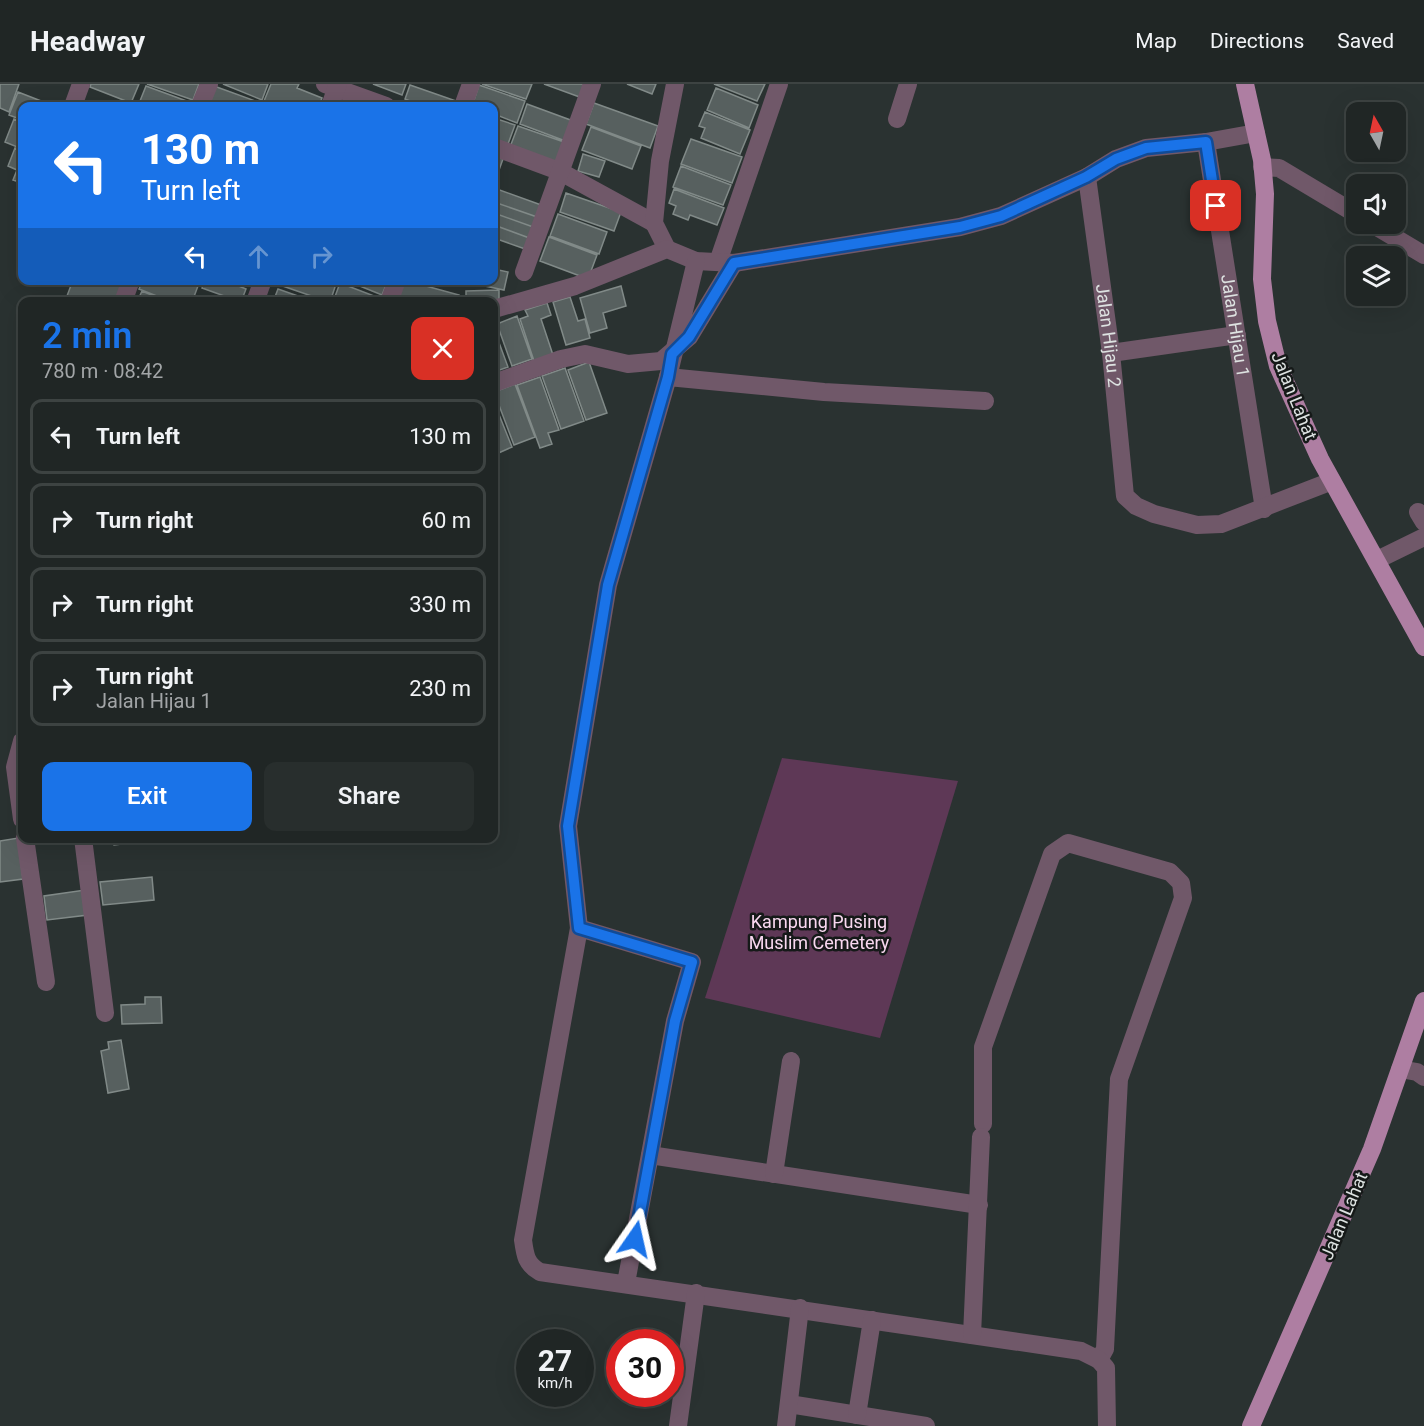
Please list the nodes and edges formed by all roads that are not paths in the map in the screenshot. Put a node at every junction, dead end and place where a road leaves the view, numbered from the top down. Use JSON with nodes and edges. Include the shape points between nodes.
{"nodes":[{"id":1,"x":81,"y":84,"type":"edge"},
{"id":2,"x":209,"y":84,"type":"edge"},
{"id":3,"x":471,"y":84,"type":"edge"},
{"id":4,"x":592,"y":84,"type":"edge"},
{"id":5,"x":675,"y":84,"type":"edge"},
{"id":6,"x":779,"y":84,"type":"edge"},
{"id":7,"x":908,"y":84,"type":"edge"},
{"id":8,"x":1245,"y":84,"type":"edge"},
{"id":9,"x":333,"y":85,"type":"edge"},
{"id":10,"x":74,"y":102,"type":"edge"},
{"id":11,"x":202,"y":102,"type":"edge"},
{"id":12,"x":331,"y":102,"type":"edge"},
{"id":13,"x":376,"y":102,"type":"edge"},
{"id":14,"x":464,"y":102,"type":"edge"},
{"id":15,"x":897,"y":119,"type":"dead end"},
{"id":16,"x":1256,"y":133,"type":"junction"},
{"id":17,"x":1206,"y":142,"type":"junction"},
{"id":18,"x":498,"y":148,"type":"edge"},
{"id":19,"x":1262,"y":167,"type":"junction"},
{"id":20,"x":559,"y":171,"type":"junction"},
{"id":21,"x":1086,"y":177,"type":"junction"},
{"id":22,"x":1346,"y":208,"type":"edge"},
{"id":23,"x":654,"y":223,"type":"junction"},
{"id":24,"x":1389,"y":234,"type":"edge"},
{"id":25,"x":667,"y":249,"type":"junction"},
{"id":26,"x":1424,"y":255,"type":"edge"},
{"id":27,"x":696,"y":261,"type":"junction"},
{"id":28,"x":726,"y":262,"type":"junction"},
{"id":29,"x":524,"y":272,"type":"dead end"},
{"id":30,"x":498,"y":308,"type":"edge"},
{"id":31,"x":1237,"y":335,"type":"junction"},
{"id":32,"x":672,"y":354,"type":"junction"},
{"id":33,"x":1111,"y":354,"type":"junction"},
{"id":34,"x":668,"y":377,"type":"junction"},
{"id":35,"x":498,"y":382,"type":"edge"},
{"id":36,"x":984,"y":401,"type":"dead end"},
{"id":37,"x":1332,"y":481,"type":"junction"},
{"id":38,"x":1264,"y":509,"type":"junction"},
{"id":39,"x":1424,"y":537,"type":"edge"},
{"id":40,"x":1377,"y":560,"type":"junction"},
{"id":41,"x":1424,"y":647,"type":"edge"},
{"id":42,"x":18,"y":751,"type":"edge"},
{"id":43,"x":12,"y":766,"type":"edge"},
{"id":44,"x":18,"y":798,"type":"edge"},
{"id":45,"x":26,"y":843,"type":"edge"},
{"id":46,"x":84,"y":843,"type":"edge"},
{"id":47,"x":579,"y":928,"type":"junction"},
{"id":48,"x":46,"y":982,"type":"dead end"},
{"id":49,"x":1424,"y":1001,"type":"edge"},
{"id":50,"x":105,"y":1013,"type":"dead end"},
{"id":51,"x":791,"y":1061,"type":"dead end"},
{"id":52,"x":1400,"y":1069,"type":"junction"},
{"id":53,"x":1424,"y":1077,"type":"edge"},
{"id":54,"x":651,"y":1155,"type":"junction"},
{"id":55,"x":774,"y":1174,"type":"junction"},
{"id":56,"x":979,"y":1205,"type":"junction"},
{"id":57,"x":626,"y":1284,"type":"junction"},
{"id":58,"x":696,"y":1293,"type":"junction"},
{"id":59,"x":800,"y":1308,"type":"junction"},
{"id":60,"x":872,"y":1320,"type":"junction"},
{"id":61,"x":972,"y":1335,"type":"junction"},
{"id":62,"x":1099,"y":1359,"type":"junction"},
{"id":63,"x":789,"y":1404,"type":"junction"},
{"id":64,"x":857,"y":1415,"type":"junction"},
{"id":65,"x":889,"y":1423,"type":"edge"},
{"id":66,"x":678,"y":1426,"type":"edge"},
{"id":67,"x":786,"y":1426,"type":"edge"},
{"id":68,"x":926,"y":1426,"type":"edge"},
{"id":69,"x":1107,"y":1426,"type":"edge"},
{"id":70,"x":1251,"y":1426,"type":"edge"}],
"edges":[{"from":1,"to":10,"type":"street"},
{"from":2,"to":11,"type":"street"},
{"from":3,"to":14,"type":"street"},
{"from":4,"to":20,"type":"street"},
{"from":5,"to":23,"type":"street","via":[[660,161]]},
{"from":6,"to":28,"type":"street"},
{"from":7,"to":15,"type":"street"},
{"from":8,"to":16,"type":"main road","name":"Jalan Lahat"},
{"from":9,"to":12,"type":"street"},
{"from":9,"to":13,"type":"street"},
{"from":16,"to":17,"type":"street"},
{"from":16,"to":19,"type":"main road","name":"Jalan Lahat"},
{"from":17,"to":21,"type":"street","via":[[1146,148],[1116,159]]},
{"from":17,"to":31,"type":"street","name":"Jalan Hijau 1"},
{"from":18,"to":20,"type":"street"},
{"from":19,"to":22,"type":"street","via":[[1279,168]]},
{"from":19,"to":37,"type":"main road","name":"Jalan Lahat","via":[[1262,279],[1267,321],[1278,366]]},
{"from":20,"to":23,"type":"street"},
{"from":20,"to":29,"type":"street"},
{"from":21,"to":28,"type":"street","via":[[1001,216],[960,227]]},
{"from":21,"to":33,"type":"street","name":"Jalan Hijau 2"},
{"from":23,"to":25,"type":"street"},
{"from":24,"to":26,"type":"street"},
{"from":25,"to":27,"type":"street"},
{"from":25,"to":30,"type":"street","via":[[575,286]]},
{"from":27,"to":28,"type":"street"},
{"from":27,"to":32,"type":"street"},
{"from":28,"to":32,"type":"street","via":[[689,337]]},
{"from":31,"to":33,"type":"street"},
{"from":31,"to":38,"type":"street","name":"Jalan Hijau 1"},
{"from":32,"to":34,"type":"street"},
{"from":32,"to":35,"type":"street","via":[[661,362],[628,364],[585,354]]},
{"from":33,"to":38,"type":"street","name":"Jalan Hijau 2","via":[[1125,495],[1136,507],[1197,525],[1221,524]]},
{"from":34,"to":36,"type":"street","via":[[824,393]]},
{"from":34,"to":47,"type":"street","via":[[608,585],[568,826]]},
{"from":37,"to":38,"type":"street"},
{"from":37,"to":40,"type":"main road","name":"Jalan Lahat"},
{"from":39,"to":40,"type":"street"},
{"from":40,"to":41,"type":"main road","name":"Jalan Lahat"},
{"from":42,"to":43,"type":"street"},
{"from":43,"to":44,"type":"street"},
{"from":45,"to":48,"type":"street"},
{"from":46,"to":50,"type":"street"},
{"from":47,"to":54,"type":"street","via":[[692,962],[675,1021]]},
{"from":47,"to":57,"type":"street","via":[[523,1240],[525,1258],[540,1272]]},
{"from":49,"to":52,"type":"main road","name":"Jalan Lahat"},
{"from":51,"to":55,"type":"street"},
{"from":52,"to":53,"type":"street"},
{"from":52,"to":70,"type":"main road","name":"Jalan Lahat","via":[[1372,1149]]},
{"from":54,"to":55,"type":"street"},
{"from":54,"to":57,"type":"street"},
{"from":55,"to":56,"type":"street"},
{"from":56,"to":61,"type":"street"},
{"from":56,"to":62,"type":"street","via":[[983,1047],[1052,854],[1068,843],[1170,872],[1181,883],[1183,898],[1119,1079],[1105,1349]]},
{"from":57,"to":58,"type":"street"},
{"from":58,"to":59,"type":"street"},
{"from":58,"to":66,"type":"street"},
{"from":59,"to":60,"type":"street"},
{"from":59,"to":63,"type":"street"},
{"from":60,"to":61,"type":"street"},
{"from":60,"to":64,"type":"street"},
{"from":61,"to":62,"type":"street","via":[[1081,1351]]},
{"from":62,"to":69,"type":"street","via":[[1106,1368]]},
{"from":63,"to":64,"type":"street"},
{"from":63,"to":67,"type":"street"},
{"from":64,"to":65,"type":"street"},
{"from":65,"to":68,"type":"street"}]}
